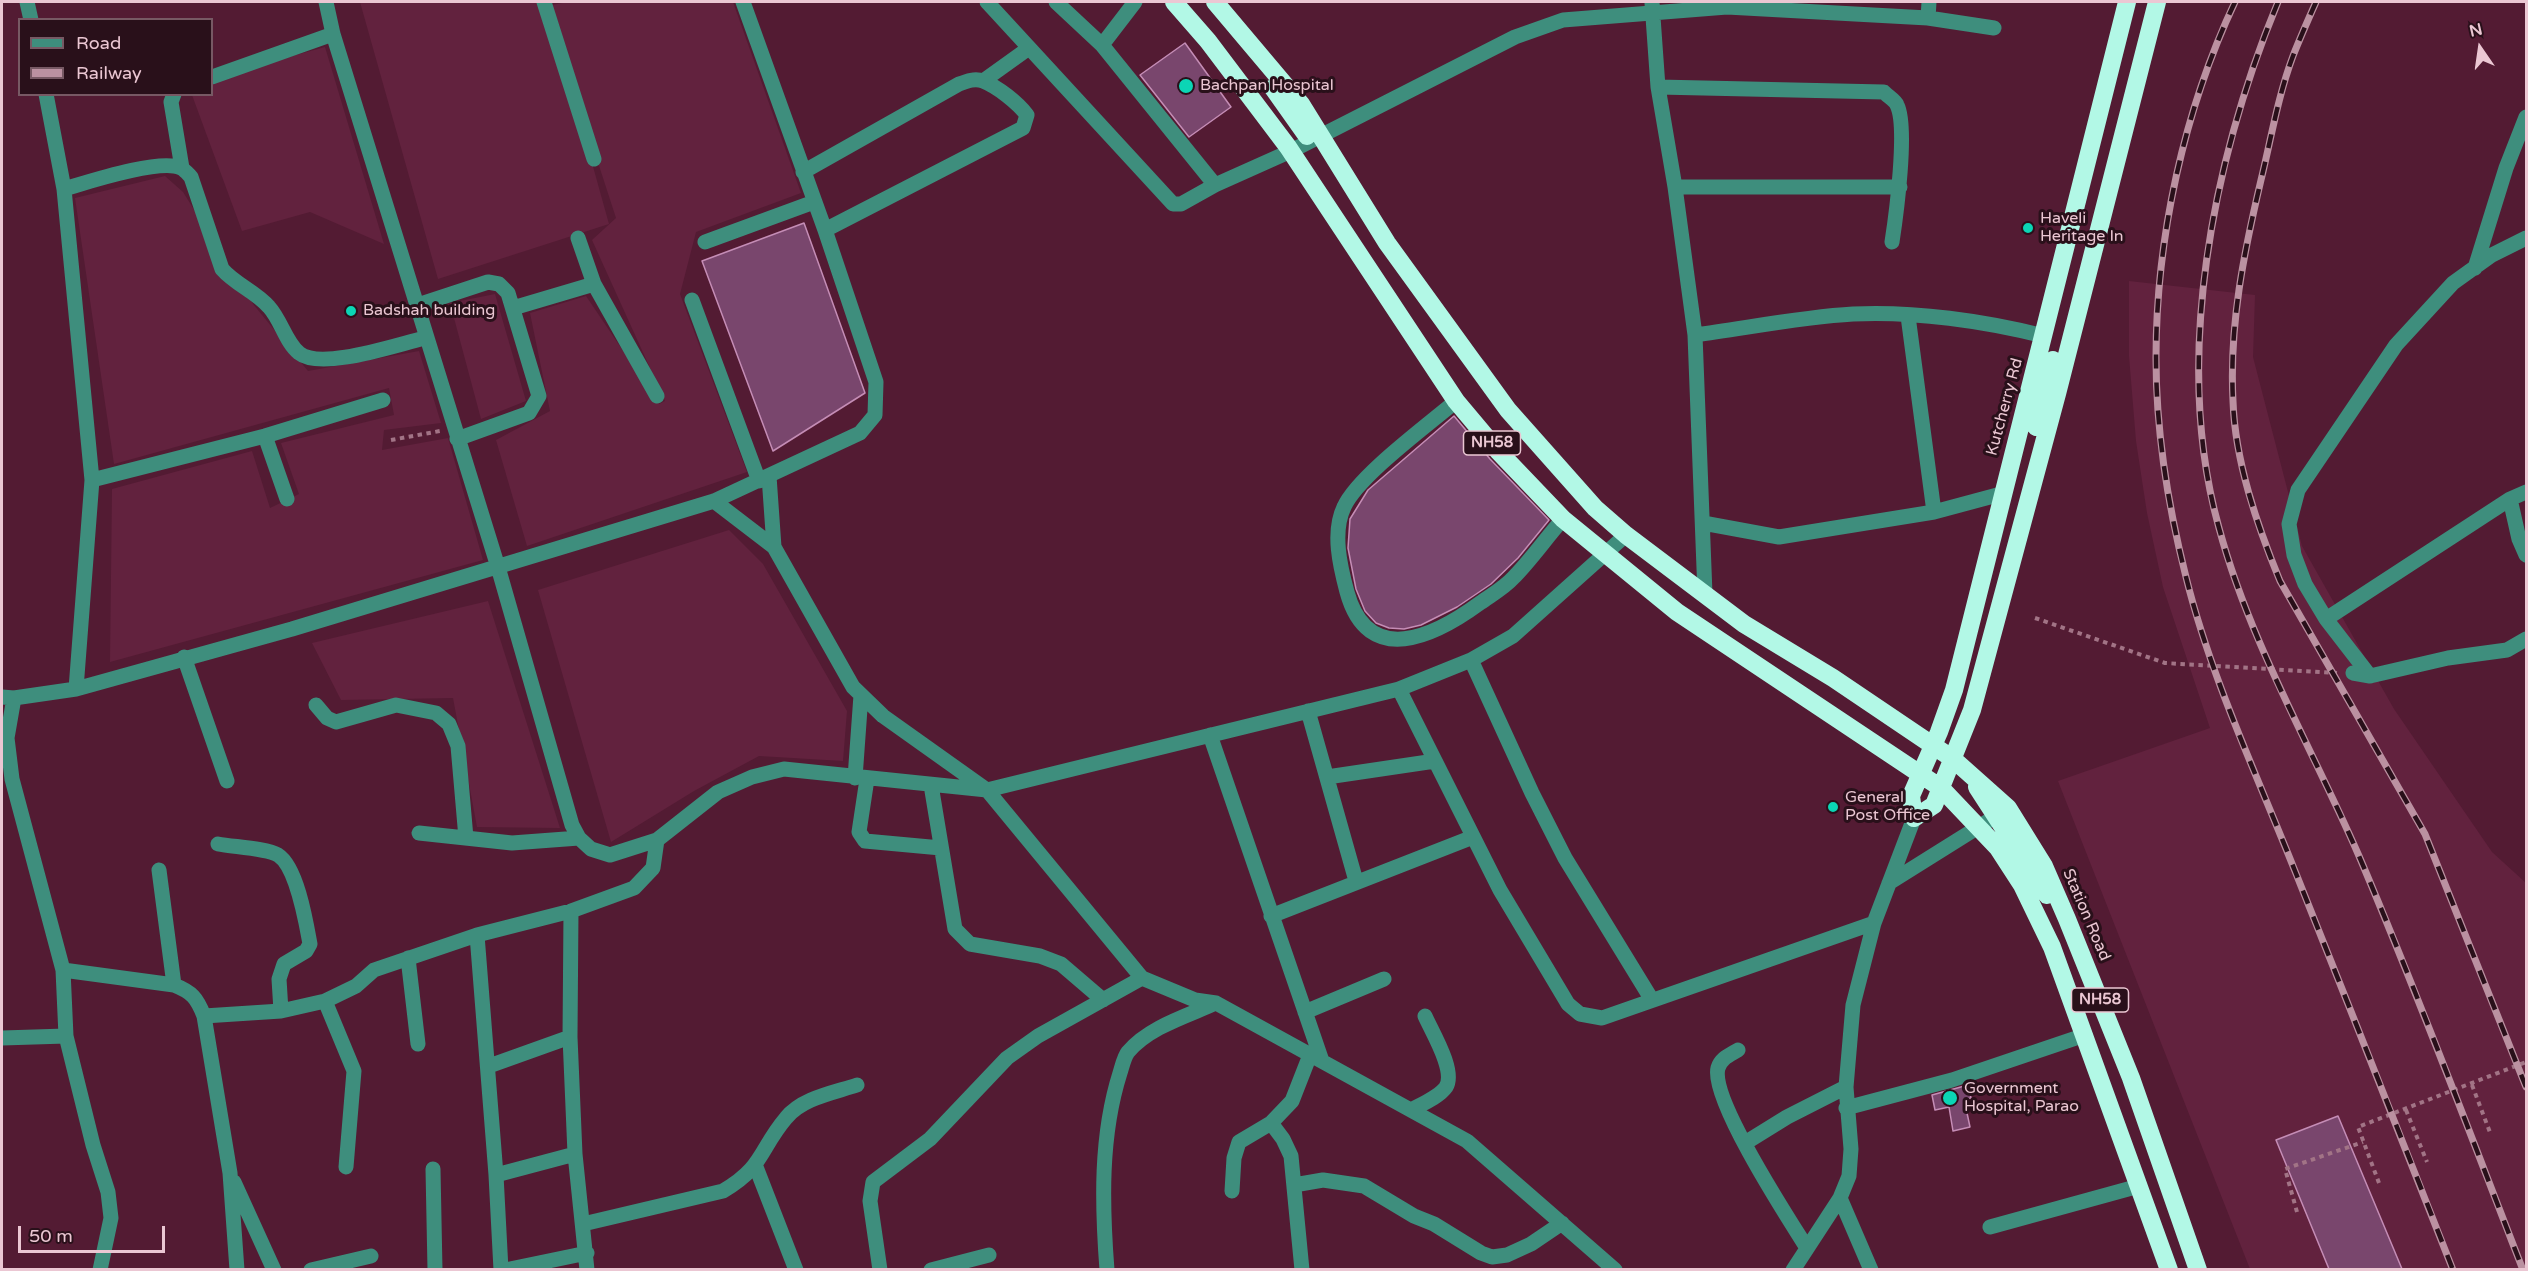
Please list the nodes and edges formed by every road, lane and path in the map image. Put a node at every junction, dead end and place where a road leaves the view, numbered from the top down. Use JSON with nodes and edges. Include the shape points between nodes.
{"nodes":[{"id":1,"x":27,"y":2,"type":"edge"},
{"id":2,"x":326,"y":2,"type":"edge"},
{"id":3,"x":544,"y":2,"type":"edge"},
{"id":4,"x":743,"y":2,"type":"edge"},
{"id":5,"x":987,"y":2,"type":"edge"},
{"id":6,"x":1056,"y":2,"type":"edge"},
{"id":7,"x":1136,"y":2,"type":"edge"},
{"id":8,"x":1174,"y":2,"type":"edge"},
{"id":9,"x":1186,"y":2,"type":"edge"},
{"id":10,"x":1202,"y":2,"type":"edge"},
{"id":11,"x":1215,"y":2,"type":"edge"},
{"id":12,"x":1929,"y":2,"type":"edge"},
{"id":13,"x":2127,"y":2,"type":"edge"},
{"id":14,"x":2146,"y":2,"type":"edge"},
{"id":15,"x":2157,"y":2,"type":"edge"},
{"id":16,"x":1652,"y":6,"type":"edge"},
{"id":17,"x":31,"y":18,"type":"edge"},
{"id":18,"x":1928,"y":18,"type":"junction"},
{"id":19,"x":1994,"y":28,"type":"dead end"},
{"id":20,"x":333,"y":34,"type":"junction"},
{"id":21,"x":1102,"y":45,"type":"junction"},
{"id":22,"x":1029,"y":48,"type":"junction"},
{"id":23,"x":213,"y":77,"type":"edge"},
{"id":24,"x":983,"y":81,"type":"junction"},
{"id":25,"x":1658,"y":87,"type":"junction"},
{"id":26,"x":46,"y":96,"type":"edge"},
{"id":27,"x":173,"y":96,"type":"edge"},
{"id":28,"x":2526,"y":117,"type":"edge"},
{"id":29,"x":1321,"y":136,"type":"junction"},
{"id":30,"x":1291,"y":151,"type":"junction"},
{"id":31,"x":594,"y":159,"type":"dead end"},
{"id":32,"x":182,"y":168,"type":"junction"},
{"id":33,"x":803,"y":172,"type":"junction"},
{"id":34,"x":1215,"y":185,"type":"junction"},
{"id":35,"x":1675,"y":187,"type":"junction"},
{"id":36,"x":1900,"y":188,"type":"junction"},
{"id":37,"x":64,"y":189,"type":"junction"},
{"id":38,"x":814,"y":201,"type":"junction"},
{"id":39,"x":825,"y":230,"type":"junction"},
{"id":40,"x":578,"y":237,"type":"dead end"},
{"id":41,"x":2526,"y":238,"type":"edge"},
{"id":42,"x":705,"y":242,"type":"dead end"},
{"id":43,"x":1892,"y":242,"type":"dead end"},
{"id":44,"x":2475,"y":268,"type":"junction"},
{"id":45,"x":594,"y":284,"type":"junction"},
{"id":46,"x":692,"y":300,"type":"dead end"},
{"id":47,"x":418,"y":305,"type":"junction"},
{"id":48,"x":513,"y":308,"type":"junction"},
{"id":49,"x":1908,"y":316,"type":"junction"},
{"id":50,"x":1695,"y":335,"type":"junction"},
{"id":51,"x":2044,"y":336,"type":"junction"},
{"id":52,"x":425,"y":338,"type":"junction"},
{"id":53,"x":657,"y":396,"type":"dead end"},
{"id":54,"x":383,"y":400,"type":"dead end"},
{"id":55,"x":1456,"y":401,"type":"junction"},
{"id":56,"x":456,"y":434,"type":"junction"},
{"id":57,"x":265,"y":436,"type":"junction"},
{"id":58,"x":391,"y":440,"type":"dead end"},
{"id":59,"x":764,"y":479,"type":"junction"},
{"id":60,"x":92,"y":480,"type":"junction"},
{"id":61,"x":2526,"y":492,"type":"edge"},
{"id":62,"x":2001,"y":494,"type":"junction"},
{"id":63,"x":287,"y":499,"type":"dead end"},
{"id":64,"x":2510,"y":499,"type":"junction"},
{"id":65,"x":714,"y":501,"type":"junction"},
{"id":66,"x":1934,"y":512,"type":"junction"},
{"id":67,"x":1563,"y":519,"type":"junction"},
{"id":68,"x":1703,"y":523,"type":"junction"},
{"id":69,"x":1626,"y":535,"type":"junction"},
{"id":70,"x":774,"y":547,"type":"junction"},
{"id":71,"x":1602,"y":554,"type":"junction"},
{"id":72,"x":2526,"y":555,"type":"edge"},
{"id":73,"x":498,"y":567,"type":"junction"},
{"id":74,"x":1705,"y":594,"type":"junction"},
{"id":75,"x":2035,"y":618,"type":"dead end"},
{"id":76,"x":2326,"y":619,"type":"junction"},
{"id":77,"x":2526,"y":639,"type":"edge"},
{"id":78,"x":184,"y":657,"type":"junction"},
{"id":79,"x":1471,"y":660,"type":"junction"},
{"id":80,"x":2353,"y":674,"type":"joint"},
{"id":81,"x":2370,"y":676,"type":"junction"},
{"id":82,"x":76,"y":689,"type":"junction"},
{"id":83,"x":1399,"y":689,"type":"junction"},
{"id":84,"x":861,"y":695,"type":"junction"},
{"id":85,"x":8,"y":698,"type":"edge"},
{"id":86,"x":316,"y":705,"type":"dead end"},
{"id":87,"x":1308,"y":711,"type":"junction"},
{"id":88,"x":1210,"y":735,"type":"junction"},
{"id":89,"x":1934,"y":745,"type":"junction"},
{"id":90,"x":1953,"y":759,"type":"junction"},
{"id":91,"x":1435,"y":761,"type":"junction"},
{"id":92,"x":1921,"y":774,"type":"junction"},
{"id":93,"x":1327,"y":777,"type":"junction"},
{"id":94,"x":861,"y":779,"type":"junction"},
{"id":95,"x":227,"y":781,"type":"dead end"},
{"id":96,"x":1975,"y":783,"type":"junction"},
{"id":97,"x":931,"y":785,"type":"junction"},
{"id":98,"x":1941,"y":789,"type":"junction"},
{"id":99,"x":987,"y":790,"type":"junction"},
{"id":100,"x":2008,"y":808,"type":"junction"},
{"id":101,"x":1914,"y":818,"type":"junction"},
{"id":102,"x":1979,"y":827,"type":"junction"},
{"id":103,"x":418,"y":833,"type":"dead end"},
{"id":104,"x":1473,"y":837,"type":"junction"},
{"id":105,"x":466,"y":838,"type":"junction"},
{"id":106,"x":579,"y":838,"type":"junction"},
{"id":107,"x":657,"y":840,"type":"junction"},
{"id":108,"x":218,"y":844,"type":"dead end"},
{"id":109,"x":941,"y":848,"type":"junction"},
{"id":110,"x":159,"y":870,"type":"dead end"},
{"id":111,"x":1356,"y":880,"type":"junction"},
{"id":112,"x":1889,"y":883,"type":"junction"},
{"id":113,"x":571,"y":911,"type":"junction"},
{"id":114,"x":1271,"y":916,"type":"junction"},
{"id":115,"x":1874,"y":922,"type":"junction"},
{"id":116,"x":477,"y":935,"type":"junction"},
{"id":117,"x":408,"y":958,"type":"junction"},
{"id":118,"x":63,"y":970,"type":"junction"},
{"id":119,"x":1142,"y":978,"type":"junction"},
{"id":120,"x":1384,"y":979,"type":"dead end"},
{"id":121,"x":174,"y":985,"type":"junction"},
{"id":122,"x":1103,"y":999,"type":"junction"},
{"id":123,"x":1652,"y":1000,"type":"junction"},
{"id":124,"x":326,"y":1001,"type":"junction"},
{"id":125,"x":1216,"y":1003,"type":"junction"},
{"id":126,"x":281,"y":1011,"type":"junction"},
{"id":127,"x":1305,"y":1012,"type":"junction"},
{"id":128,"x":204,"y":1016,"type":"junction"},
{"id":129,"x":1425,"y":1016,"type":"dead end"},
{"id":130,"x":2085,"y":1035,"type":"junction"},
{"id":131,"x":66,"y":1036,"type":"junction"},
{"id":132,"x":570,"y":1037,"type":"junction"},
{"id":133,"x":2,"y":1038,"type":"edge"},
{"id":134,"x":418,"y":1044,"type":"dead end"},
{"id":135,"x":1738,"y":1050,"type":"dead end"},
{"id":136,"x":1316,"y":1058,"type":"junction"},
{"id":137,"x":2526,"y":1062,"type":"edge"},
{"id":138,"x":489,"y":1066,"type":"junction"},
{"id":139,"x":857,"y":1085,"type":"dead end"},
{"id":140,"x":2471,"y":1085,"type":"junction"},
{"id":141,"x":1846,"y":1087,"type":"junction"},
{"id":142,"x":1846,"y":1108,"type":"junction"},
{"id":143,"x":1411,"y":1110,"type":"junction"},
{"id":144,"x":2406,"y":1110,"type":"junction"},
{"id":145,"x":1270,"y":1123,"type":"junction"},
{"id":146,"x":2491,"y":1134,"type":"dead end"},
{"id":147,"x":2363,"y":1142,"type":"junction"},
{"id":148,"x":1745,"y":1143,"type":"junction"},
{"id":149,"x":575,"y":1154,"type":"junction"},
{"id":150,"x":2427,"y":1162,"type":"dead end"},
{"id":151,"x":346,"y":1167,"type":"dead end"},
{"id":152,"x":756,"y":1167,"type":"junction"},
{"id":153,"x":433,"y":1169,"type":"dead end"},
{"id":154,"x":230,"y":1173,"type":"junction"},
{"id":155,"x":496,"y":1175,"type":"junction"},
{"id":156,"x":2379,"y":1183,"type":"dead end"},
{"id":157,"x":1294,"y":1185,"type":"junction"},
{"id":158,"x":2139,"y":1186,"type":"junction"},
{"id":159,"x":1232,"y":1191,"type":"dead end"},
{"id":160,"x":1840,"y":1198,"type":"junction"},
{"id":161,"x":2297,"y":1212,"type":"dead end"},
{"id":162,"x":1562,"y":1223,"type":"junction"},
{"id":163,"x":583,"y":1224,"type":"junction"},
{"id":164,"x":1990,"y":1227,"type":"dead end"},
{"id":165,"x":1807,"y":1248,"type":"junction"},
{"id":166,"x":587,"y":1253,"type":"junction"},
{"id":167,"x":989,"y":1255,"type":"dead end"},
{"id":168,"x":371,"y":1257,"type":"dead end"},
{"id":169,"x":100,"y":1269,"type":"edge"},
{"id":170,"x":237,"y":1269,"type":"edge"},
{"id":171,"x":274,"y":1269,"type":"edge"},
{"id":172,"x":311,"y":1269,"type":"edge"},
{"id":173,"x":435,"y":1269,"type":"edge"},
{"id":174,"x":503,"y":1269,"type":"edge"},
{"id":175,"x":587,"y":1269,"type":"edge"},
{"id":176,"x":796,"y":1269,"type":"edge"},
{"id":177,"x":880,"y":1269,"type":"edge"},
{"id":178,"x":931,"y":1269,"type":"edge"},
{"id":179,"x":1107,"y":1269,"type":"edge"},
{"id":180,"x":1302,"y":1269,"type":"edge"},
{"id":181,"x":1615,"y":1269,"type":"edge"},
{"id":182,"x":1793,"y":1269,"type":"edge"},
{"id":183,"x":1871,"y":1269,"type":"edge"},
{"id":184,"x":2169,"y":1269,"type":"edge"},
{"id":185,"x":2180,"y":1269,"type":"edge"},
{"id":186,"x":2191,"y":1269,"type":"edge"},
{"id":187,"x":2198,"y":1269,"type":"edge"}],
"edges":[{"from":1,"to":17,"type":"street"},
{"from":2,"to":20,"type":"street"},
{"from":3,"to":31,"type":"street"},
{"from":4,"to":33,"type":"street"},
{"from":5,"to":22,"type":"street"},
{"from":6,"to":21,"type":"street"},
{"from":7,"to":21,"type":"street"},
{"from":8,"to":30,"type":"highway","number":"NH58","via":[[1208,40]]},
{"from":9,"to":185,"type":"highway","via":[[1292,137],[1467,401],[1561,507],[1753,655],[1936,772],[1977,807],[1994,828],[2044,910],[2073,977]]},
{"from":10,"to":96,"type":"highway","via":[[1284,102],[1472,381],[1561,489],[1682,591],[1766,651],[1919,744]]},
{"from":11,"to":29,"type":"highway","number":"NH58","via":[[1271,66]]},
{"from":12,"to":18,"type":"street"},
{"from":13,"to":51,"type":"highway","name":"Kutcherry Rd"},
{"from":14,"to":96,"type":"highway","via":[[1956,726],[1956,742]]},
{"from":15,"to":90,"type":"highway","via":[[2008,580],[1972,710]]},
{"from":16,"to":18,"type":"street"},
{"from":16,"to":25,"type":"street"},
{"from":16,"to":29,"type":"street","via":[[1542,26]]},
{"from":18,"to":19,"type":"street"},
{"from":20,"to":23,"type":"street"},
{"from":20,"to":47,"type":"street"},
{"from":21,"to":34,"type":"street"},
{"from":22,"to":24,"type":"street"},
{"from":22,"to":34,"type":"street","via":[[1173,204],[1181,204]]},
{"from":24,"to":33,"type":"street","via":[[959,84]]},
{"from":24,"to":39,"type":"street","via":[[1021,107],[1027,115],[1023,128]]},
{"from":25,"to":35,"type":"street"},
{"from":25,"to":36,"type":"street","via":[[1884,92],[1897,105],[1900,122]]},
{"from":26,"to":37,"type":"street"},
{"from":27,"to":32,"type":"street"},
{"from":28,"to":44,"type":"street"},
{"from":29,"to":30,"type":"street"},
{"from":29,"to":69,"type":"highway","number":"NH58","via":[[1387,243],[1508,410],[1559,469]]},
{"from":30,"to":34,"type":"street"},
{"from":30,"to":55,"type":"highway","number":"NH58"},
{"from":32,"to":37,"type":"street","via":[[147,167]]},
{"from":32,"to":52,"type":"street","via":[[191,177],[222,269],[269,306],[297,352],[307,358],[327,360]]},
{"from":33,"to":38,"type":"street"},
{"from":35,"to":36,"type":"street"},
{"from":35,"to":50,"type":"street"},
{"from":36,"to":43,"type":"street"},
{"from":37,"to":60,"type":"street"},
{"from":38,"to":39,"type":"street"},
{"from":38,"to":42,"type":"street"},
{"from":39,"to":59,"type":"street","via":[[876,382],[875,415],[860,433]]},
{"from":40,"to":45,"type":"street"},
{"from":41,"to":44,"type":"street"},
{"from":44,"to":76,"type":"street","via":[[2453,284],[2396,345],[2298,490],[2289,524],[2294,555],[2305,584]]},
{"from":45,"to":48,"type":"street"},
{"from":45,"to":53,"type":"street"},
{"from":46,"to":59,"type":"street"},
{"from":47,"to":48,"type":"street","via":[[488,282],[499,284],[508,293]]},
{"from":47,"to":52,"type":"street"},
{"from":48,"to":56,"type":"street","via":[[538,396],[535,406],[529,413]]},
{"from":49,"to":50,"type":"street","via":[[1853,314]]},
{"from":49,"to":51,"type":"street","via":[[2006,327]]},
{"from":49,"to":66,"type":"street"},
{"from":50,"to":68,"type":"street"},
{"from":51,"to":62,"type":"highway","name":"Kutcherry Rd"},
{"from":52,"to":56,"type":"street"},
{"from":54,"to":57,"type":"street"},
{"from":55,"to":67,"type":"highway","number":"NH58"},
{"from":55,"to":67,"type":"street","via":[[1362,482],[1344,507],[1339,530],[1340,568],[1349,602],[1363,625],[1384,639],[1405,640],[1458,619],[1512,580]]},
{"from":56,"to":58,"type":"path"},
{"from":56,"to":73,"type":"street"},
{"from":57,"to":60,"type":"street"},
{"from":57,"to":63,"type":"street"},
{"from":59,"to":65,"type":"street"},
{"from":59,"to":70,"type":"street"},
{"from":60,"to":82,"type":"street"},
{"from":61,"to":64,"type":"street"},
{"from":62,"to":66,"type":"street"},
{"from":62,"to":89,"type":"highway","name":"Kutcherry Rd","via":[[1957,679]]},
{"from":64,"to":72,"type":"street"},
{"from":64,"to":76,"type":"street"},
{"from":65,"to":70,"type":"street"},
{"from":65,"to":73,"type":"street"},
{"from":66,"to":68,"type":"street","via":[[1779,537]]},
{"from":67,"to":71,"type":"highway","number":"NH58"},
{"from":68,"to":74,"type":"street"},
{"from":69,"to":71,"type":"street"},
{"from":69,"to":74,"type":"highway","number":"NH58"},
{"from":70,"to":84,"type":"street"},
{"from":71,"to":79,"type":"street","via":[[1513,636]]},
{"from":71,"to":92,"type":"highway","number":"NH58","via":[[1741,657]]},
{"from":73,"to":78,"type":"street"},
{"from":73,"to":106,"type":"street"},
{"from":74,"to":89,"type":"highway","number":"NH58","via":[[1744,624]]},
{"from":75,"to":80,"type":"path","via":[[2165,663]]},
{"from":76,"to":81,"type":"street"},
{"from":77,"to":81,"type":"street","via":[[2507,650],[2448,658]]},
{"from":78,"to":82,"type":"street"},
{"from":78,"to":95,"type":"street"},
{"from":79,"to":83,"type":"street"},
{"from":79,"to":123,"type":"street","via":[[1565,858]]},
{"from":80,"to":81,"type":"street"},
{"from":82,"to":85,"type":"street"},
{"from":83,"to":87,"type":"street"},
{"from":83,"to":91,"type":"street"},
{"from":84,"to":94,"type":"street"},
{"from":84,"to":99,"type":"street","via":[[883,716]]},
{"from":85,"to":118,"type":"street","via":[[12,779]]},
{"from":86,"to":105,"type":"street","via":[[336,722],[396,705],[436,713],[449,724],[458,746]]},
{"from":87,"to":88,"type":"street"},
{"from":87,"to":93,"type":"street"},
{"from":88,"to":99,"type":"street"},
{"from":88,"to":114,"type":"street"},
{"from":89,"to":90,"type":"highway","name":"Station Road","number":"NH58"},
{"from":89,"to":92,"type":"highway","name":"Kutcherry Rd"},
{"from":90,"to":98,"type":"highway"},
{"from":90,"to":100,"type":"highway","name":"Station Road","number":"NH58"},
{"from":91,"to":93,"type":"street"},
{"from":91,"to":104,"type":"street"},
{"from":92,"to":98,"type":"highway","number":"NH58"},
{"from":92,"to":101,"type":"highway","name":"Kutcherry Rd","via":[[1911,796]]},
{"from":93,"to":111,"type":"street"},
{"from":94,"to":97,"type":"street"},
{"from":94,"to":107,"type":"street","via":[[784,769],[752,777],[718,792]]},
{"from":94,"to":109,"type":"street","via":[[859,832],[865,841]]},
{"from":96,"to":186,"type":"highway","via":[[2049,899],[2090,996]]},
{"from":97,"to":99,"type":"street"},
{"from":97,"to":109,"type":"street"},
{"from":98,"to":101,"type":"highway","via":[[1934,805]]},
{"from":98,"to":102,"type":"highway","number":"NH58"},
{"from":99,"to":119,"type":"street"},
{"from":100,"to":102,"type":"street"},
{"from":100,"to":187,"type":"highway","name":"Station Road","number":"NH58","via":[[2044,866],[2067,919],[2131,1078]]},
{"from":101,"to":112,"type":"street"},
{"from":102,"to":112,"type":"street"},
{"from":102,"to":130,"type":"highway","number":"NH58","via":[[2022,885],[2052,947]]},
{"from":103,"to":105,"type":"street"},
{"from":104,"to":111,"type":"street"},
{"from":104,"to":123,"type":"street","via":[[1500,890],[1569,1004],[1580,1014],[1602,1018]]},
{"from":105,"to":106,"type":"street","via":[[512,843]]},
{"from":106,"to":107,"type":"street","via":[[591,849],[610,855]]},
{"from":107,"to":113,"type":"street","via":[[653,868],[634,888]]},
{"from":108,"to":126,"type":"street","via":[[278,855],[287,865],[300,897],[310,944],[306,951],[284,964],[279,979]]},
{"from":109,"to":122,"type":"street","via":[[955,929],[962,939],[1061,964]]},
{"from":110,"to":121,"type":"street"},
{"from":111,"to":114,"type":"street"},
{"from":112,"to":115,"type":"street"},
{"from":113,"to":116,"type":"street"},
{"from":113,"to":132,"type":"street"},
{"from":114,"to":127,"type":"street"},
{"from":115,"to":123,"type":"street"},
{"from":115,"to":141,"type":"street","via":[[1853,1005]]},
{"from":116,"to":117,"type":"street"},
{"from":116,"to":138,"type":"street"},
{"from":117,"to":124,"type":"street","via":[[374,970],[356,986]]},
{"from":117,"to":134,"type":"street"},
{"from":118,"to":121,"type":"street"},
{"from":118,"to":131,"type":"street"},
{"from":119,"to":122,"type":"street"},
{"from":119,"to":125,"type":"street","via":[[1195,1000]]},
{"from":120,"to":127,"type":"street"},
{"from":121,"to":128,"type":"street","via":[[190,991]]},
{"from":122,"to":177,"type":"street","via":[[1007,1058],[930,1139],[873,1182],[870,1201]]},
{"from":124,"to":126,"type":"street"},
{"from":124,"to":151,"type":"street","via":[[354,1071]]},
{"from":125,"to":136,"type":"street"},
{"from":125,"to":179,"type":"street","via":[[1152,1032],[1127,1053],[1114,1090],[1107,1139],[1102,1207]]},
{"from":126,"to":128,"type":"street"},
{"from":127,"to":136,"type":"street"},
{"from":128,"to":154,"type":"street"},
{"from":129,"to":143,"type":"street","via":[[1449,1076],[1446,1086],[1435,1096]]},
{"from":130,"to":142,"type":"street","via":[[1962,1077]]},
{"from":130,"to":158,"type":"highway","number":"NH58"},
{"from":131,"to":133,"type":"street"},
{"from":131,"to":169,"type":"street","via":[[108,1192],[111,1218]]},
{"from":132,"to":138,"type":"street"},
{"from":132,"to":149,"type":"street"},
{"from":135,"to":148,"type":"street","via":[[1718,1068],[1718,1081]]},
{"from":136,"to":143,"type":"street"},
{"from":136,"to":145,"type":"street","via":[[1292,1101]]},
{"from":137,"to":140,"type":"path"},
{"from":138,"to":155,"type":"street"},
{"from":139,"to":152,"type":"street","via":[[801,1105],[786,1117]]},
{"from":140,"to":144,"type":"path"},
{"from":140,"to":146,"type":"path"},
{"from":141,"to":142,"type":"street"},
{"from":141,"to":148,"type":"street"},
{"from":142,"to":160,"type":"street","via":[[1851,1149]]},
{"from":143,"to":162,"type":"street","via":[[1467,1141]]},
{"from":144,"to":147,"type":"path","via":[[2358,1127]]},
{"from":144,"to":150,"type":"path"},
{"from":145,"to":157,"type":"street","via":[[1291,1156]]},
{"from":145,"to":159,"type":"street","via":[[1239,1142]]},
{"from":147,"to":156,"type":"path"},
{"from":147,"to":161,"type":"path","via":[[2285,1169]]},
{"from":148,"to":165,"type":"street"},
{"from":149,"to":155,"type":"street"},
{"from":149,"to":163,"type":"street"},
{"from":152,"to":163,"type":"street","via":[[723,1191]]},
{"from":152,"to":176,"type":"street"},
{"from":153,"to":173,"type":"street"},
{"from":154,"to":170,"type":"street"},
{"from":154,"to":171,"type":"street"},
{"from":155,"to":174,"type":"street"},
{"from":157,"to":162,"type":"street","via":[[1323,1180],[1364,1186],[1492,1257],[1531,1244]]},
{"from":157,"to":180,"type":"street"},
{"from":158,"to":164,"type":"street"},
{"from":158,"to":184,"type":"highway","number":"NH58"},
{"from":160,"to":165,"type":"street"},
{"from":160,"to":183,"type":"street"},
{"from":162,"to":181,"type":"street"},
{"from":163,"to":166,"type":"street"},
{"from":165,"to":182,"type":"street"},
{"from":166,"to":174,"type":"street"},
{"from":166,"to":175,"type":"street"},
{"from":167,"to":178,"type":"street"},
{"from":168,"to":172,"type":"street"}]}
